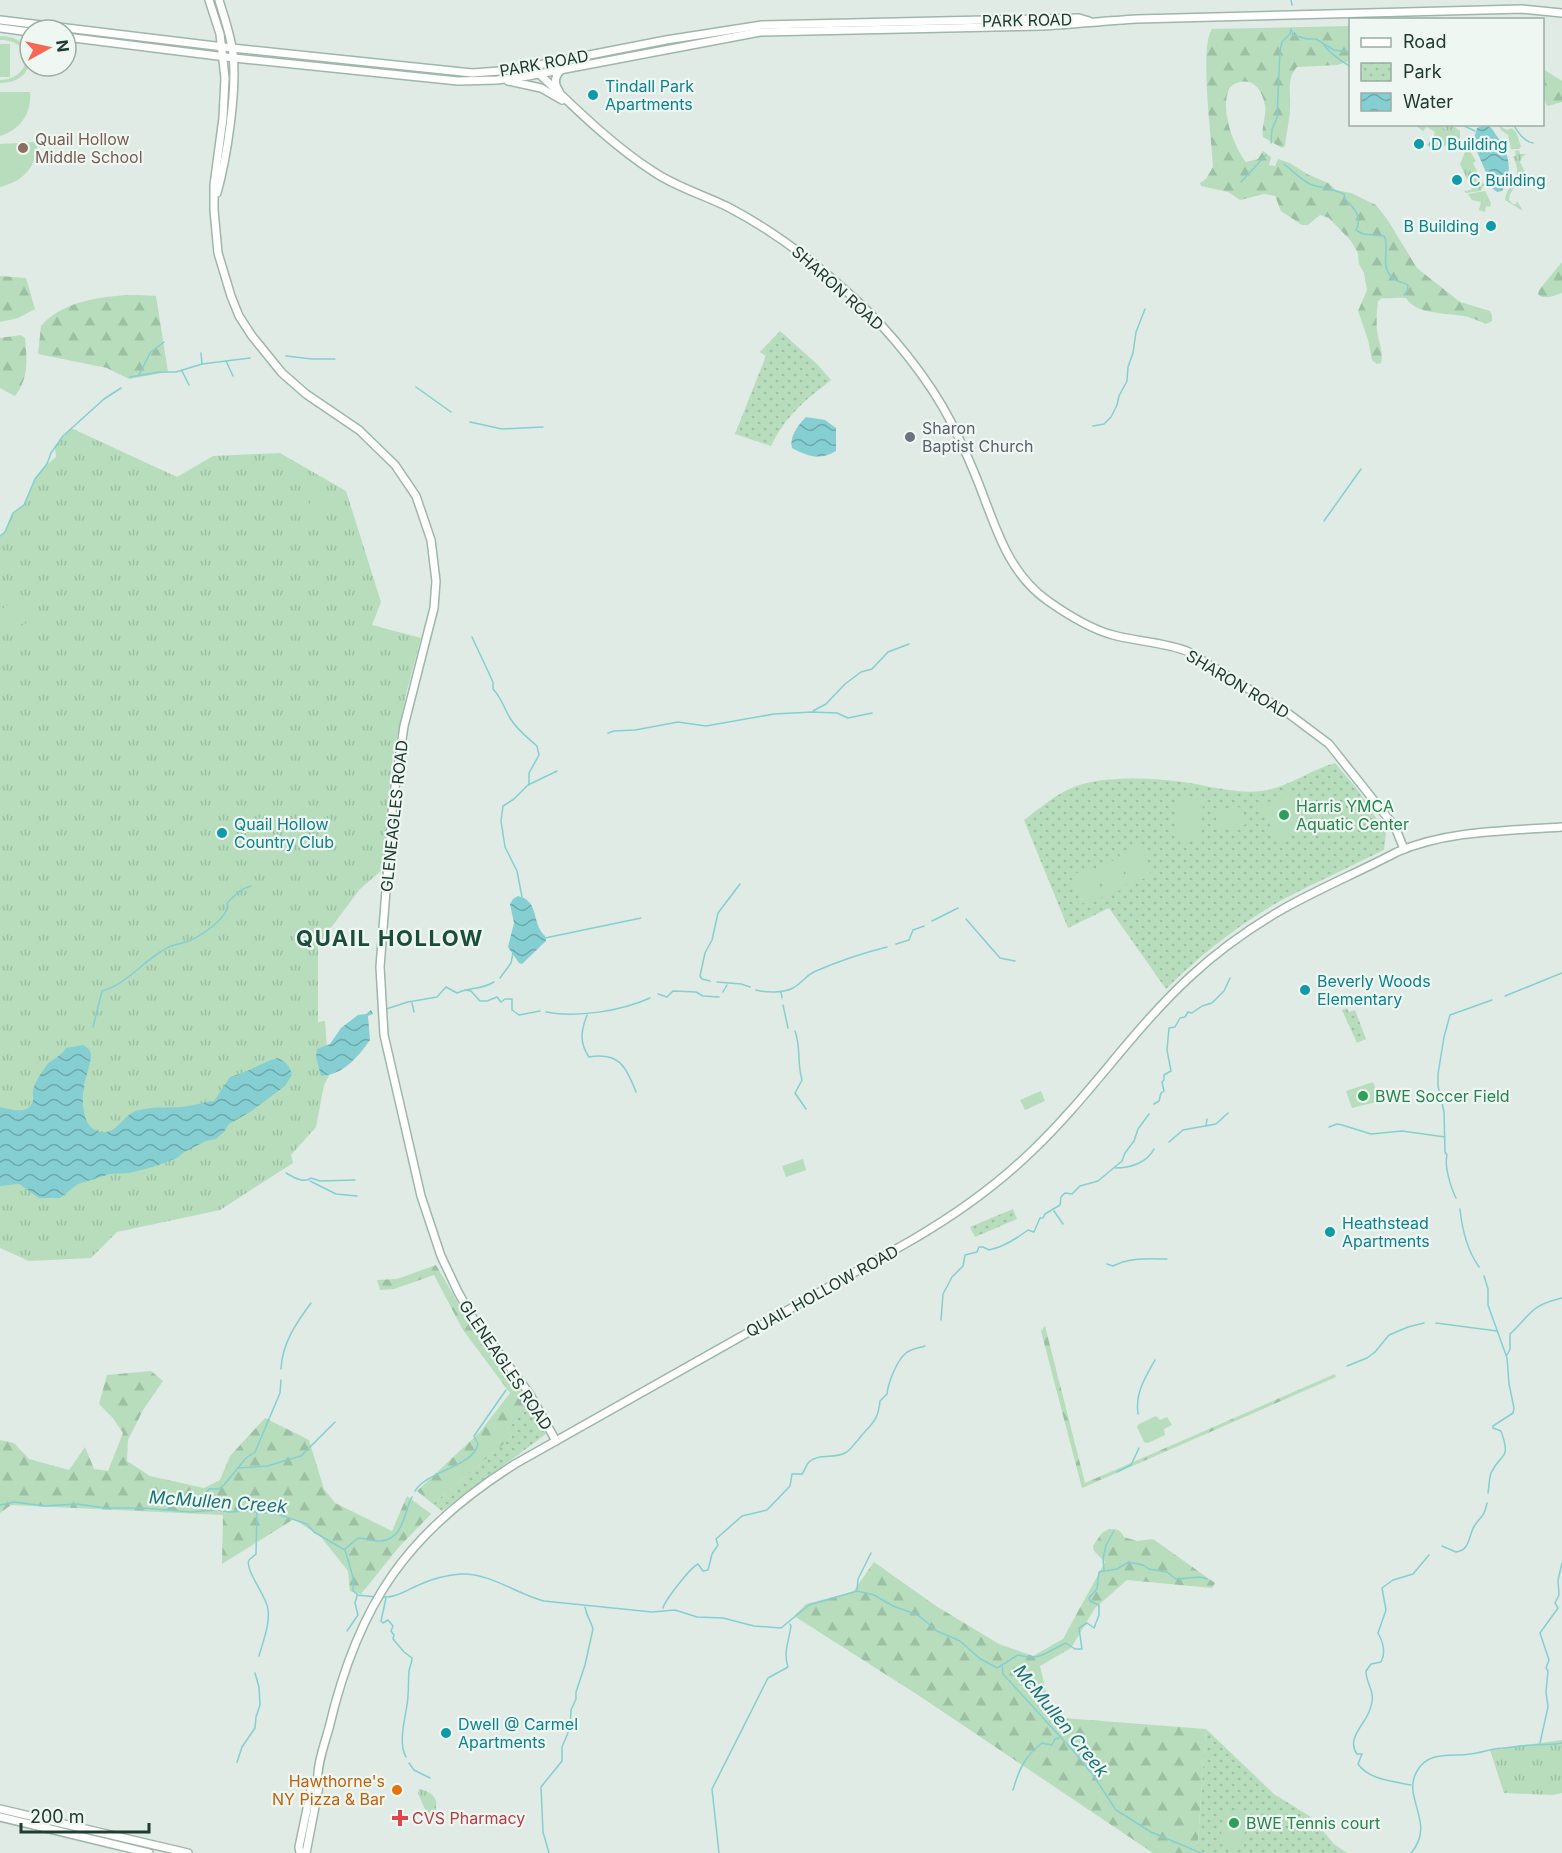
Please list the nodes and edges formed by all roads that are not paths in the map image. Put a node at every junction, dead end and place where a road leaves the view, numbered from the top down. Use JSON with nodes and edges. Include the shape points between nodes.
{"nodes":[{"id":1,"x":209,"y":0,"type":"edge"},
{"id":2,"x":219,"y":0,"type":"edge"},
{"id":3,"x":1562,"y":13,"type":"edge"},
{"id":4,"x":0,"y":20,"type":"edge"},
{"id":5,"x":1089,"y":21,"type":"junction"},
{"id":6,"x":0,"y":28,"type":"edge"},
{"id":7,"x":18,"y":30,"type":"edge"},
{"id":8,"x":78,"y":39,"type":"edge"},
{"id":9,"x":222,"y":47,"type":"junction"},
{"id":10,"x":232,"y":48,"type":"junction"},
{"id":11,"x":224,"y":57,"type":"junction"},
{"id":12,"x":234,"y":58,"type":"junction"},
{"id":13,"x":532,"y":67,"type":"junction"},
{"id":14,"x":562,"y":69,"type":"junction"},
{"id":15,"x":539,"y":74,"type":"junction"},
{"id":16,"x":497,"y":80,"type":"junction"},
{"id":17,"x":562,"y":95,"type":"junction"},
{"id":18,"x":580,"y":112,"type":"junction"},
{"id":19,"x":215,"y":198,"type":"junction"},
{"id":20,"x":1562,"y":826,"type":"edge"},
{"id":21,"x":1404,"y":849,"type":"junction"},
{"id":22,"x":556,"y":1441,"type":"junction"},
{"id":23,"x":317,"y":1780,"type":"junction"},
{"id":24,"x":0,"y":1809,"type":"edge"},
{"id":25,"x":0,"y":1817,"type":"edge"},
{"id":26,"x":298,"y":1851,"type":"edge"},
{"id":27,"x":148,"y":1853,"type":"edge"},
{"id":28,"x":188,"y":1853,"type":"edge"},
{"id":29,"x":306,"y":1853,"type":"edge"}],
"edges":[{"from":1,"to":9,"type":"main road","name":"GLENEAGLES ROAD"},
{"from":2,"to":10,"type":"main road","name":"GLENEAGLES ROAD"},
{"from":3,"to":5,"type":"main road","name":"PARK ROAD","via":[[1514,9]]},
{"from":4,"to":9,"type":"main road","name":"PARK ROAD"},
{"from":5,"to":13,"type":"main road","name":"PARK ROAD","via":[[1079,18],[762,25]]},
{"from":5,"to":14,"type":"main road","name":"PARK ROAD","via":[[1042,26],[760,32]]},
{"from":6,"to":7,"type":"main road"},
{"from":8,"to":11,"type":"main road","name":"PARK ROAD"},
{"from":9,"to":10,"type":"main road","name":"PARK ROAD"},
{"from":9,"to":11,"type":"main road","name":"GLENEAGLES ROAD"},
{"from":10,"to":12,"type":"main road","name":"GLENEAGLES ROAD"},
{"from":10,"to":13,"type":"main road","name":"PARK ROAD","via":[[472,73]]},
{"from":11,"to":12,"type":"main road","name":"PARK ROAD"},
{"from":11,"to":19,"type":"main road","name":"GLENEAGLES ROAD"},
{"from":12,"to":16,"type":"main road","name":"PARK ROAD","via":[[458,81]]},
{"from":12,"to":19,"type":"main road","name":"GLENEAGLES ROAD","via":[[231,116]]},
{"from":13,"to":15,"type":"main road","name":"SHARON ROAD"},
{"from":14,"to":15,"type":"main road","name":"PARK ROAD"},
{"from":14,"to":17,"type":"main road","via":[[555,80]]},
{"from":15,"to":16,"type":"main road","name":"PARK ROAD"},
{"from":15,"to":17,"type":"main road","name":"SHARON ROAD"},
{"from":16,"to":18,"type":"main road","via":[[541,88]]},
{"from":17,"to":18,"type":"main road","name":"SHARON ROAD"},
{"from":18,"to":21,"type":"main road","name":"SHARON ROAD","via":[[656,174],[731,208],[785,240],[878,322],[942,405],[974,471],[1009,560],[1037,592],[1097,630],[1189,652],[1308,726],[1338,754],[1395,827]]},
{"from":19,"to":22,"type":"main road","name":"GLENEAGLES ROAD","via":[[221,266],[245,326],[287,377],[359,430],[391,460],[416,496],[428,529],[435,566],[435,597],[395,775],[380,967],[382,1024],[421,1196],[441,1256],[474,1320],[529,1393]]},
{"from":20,"to":21,"type":"main road","via":[[1450,837]]},
{"from":21,"to":22,"type":"main road","name":"QUAIL HOLLOW ROAD","via":[[1284,908],[1210,959],[1164,1003],[1033,1151],[970,1203],[912,1240]]},
{"from":22,"to":23,"type":"main road","name":"QUAIL HOLLOW ROAD","via":[[490,1480],[449,1511],[385,1585],[368,1614],[341,1681]]},
{"from":23,"to":26,"type":"main road","name":"QUAIL HOLLOW ROAD","via":[[312,1785]]},
{"from":23,"to":29,"type":"main road","name":"QUAIL HOLLOW ROAD"},
{"from":24,"to":28,"type":"main road"},
{"from":25,"to":27,"type":"main road"}]}
